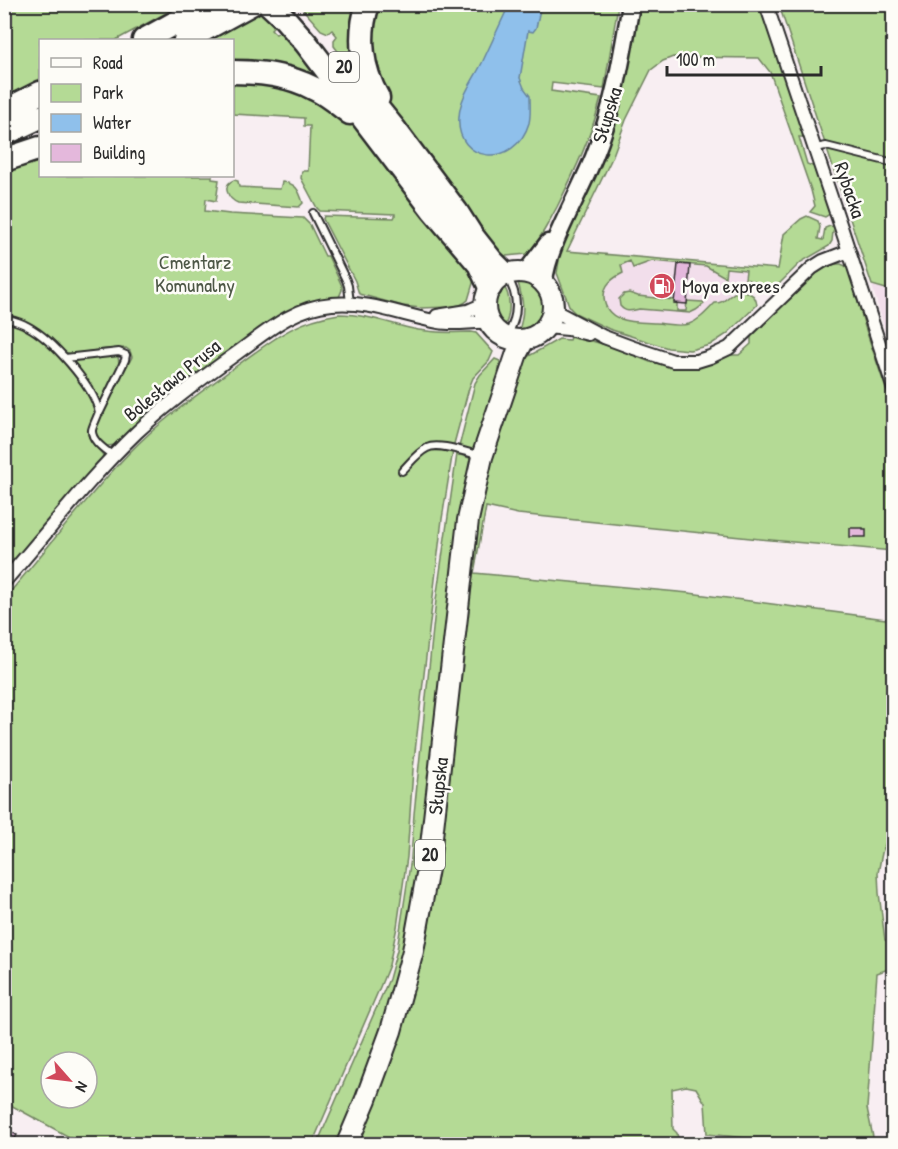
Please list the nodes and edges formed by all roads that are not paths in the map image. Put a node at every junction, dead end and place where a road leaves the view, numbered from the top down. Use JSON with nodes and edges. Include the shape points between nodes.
{"nodes":[{"id":1,"x":210,"y":4,"type":"edge"},
{"id":2,"x":290,"y":4,"type":"edge"},
{"id":3,"x":368,"y":4,"type":"edge"},
{"id":4,"x":631,"y":4,"type":"edge"},
{"id":5,"x":766,"y":4,"type":"edge"},
{"id":6,"x":256,"y":5,"type":"edge"},
{"id":7,"x":146,"y":39,"type":"edge"},
{"id":8,"x":187,"y":39,"type":"edge"},
{"id":9,"x":234,"y":72,"type":"edge"},
{"id":10,"x":39,"y":93,"type":"edge"},
{"id":11,"x":39,"y":94,"type":"edge"},
{"id":12,"x":4,"y":105,"type":"edge"},
{"id":13,"x":4,"y":111,"type":"edge"},
{"id":14,"x":39,"y":117,"type":"edge"},
{"id":15,"x":385,"y":132,"type":"junction"},
{"id":16,"x":4,"y":134,"type":"edge"},
{"id":17,"x":39,"y":148,"type":"edge"},
{"id":18,"x":815,"y":148,"type":"junction"},
{"id":19,"x":4,"y":160,"type":"edge"},
{"id":20,"x":894,"y":163,"type":"edge"},
{"id":21,"x":433,"y":210,"type":"junction"},
{"id":22,"x":313,"y":213,"type":"dead end"},
{"id":23,"x":564,"y":220,"type":"junction"},
{"id":24,"x":849,"y":251,"type":"junction"},
{"id":25,"x":487,"y":254,"type":"junction"},
{"id":26,"x":544,"y":282,"type":"junction"},
{"id":27,"x":499,"y":292,"type":"junction"},
{"id":28,"x":350,"y":303,"type":"junction"},
{"id":29,"x":414,"y":317,"type":"junction"},
{"id":30,"x":4,"y":318,"type":"edge"},
{"id":31,"x":550,"y":318,"type":"junction"},
{"id":32,"x":604,"y":337,"type":"junction"},
{"id":33,"x":515,"y":339,"type":"junction"},
{"id":34,"x":65,"y":358,"type":"junction"},
{"id":35,"x":894,"y":389,"type":"edge"},
{"id":36,"x":99,"y":412,"type":"junction"},
{"id":37,"x":113,"y":456,"type":"junction"},
{"id":38,"x":482,"y":457,"type":"junction"},
{"id":39,"x":402,"y":471,"type":"dead end"},
{"id":40,"x":4,"y":582,"type":"edge"},
{"id":41,"x":347,"y":1144,"type":"edge"}],
"edges":[{"from":1,"to":7,"type":"highway"},
{"from":2,"to":15,"type":"highway","number":"20","via":[[327,45]]},
{"from":3,"to":15,"type":"highway","via":[[363,29],[364,63]]},
{"from":4,"to":23,"type":"main road","name":"Słupska","via":[[605,129]]},
{"from":5,"to":18,"type":"street","name":"Rybacka"},
{"from":6,"to":8,"type":"highway"},
{"from":6,"to":15,"type":"highway","via":[[285,19]]},
{"from":9,"to":15,"type":"highway","number":"20","via":[[285,77],[315,88]]},
{"from":10,"to":12,"type":"highway"},
{"from":11,"to":13,"type":"highway"},
{"from":14,"to":16,"type":"highway"},
{"from":15,"to":21,"type":"highway","number":"20"},
{"from":15,"to":25,"type":"highway","number":"20","via":[[456,211]]},
{"from":17,"to":19,"type":"highway"},
{"from":18,"to":20,"type":"lane","via":[[826,146]]},
{"from":18,"to":24,"type":"street","name":"Rybacka"},
{"from":21,"to":25,"type":"lane"},
{"from":21,"to":27,"type":"highway","number":"20"},
{"from":22,"to":28,"type":"lane","via":[[348,286]]},
{"from":23,"to":26,"type":"main road","name":"Słupska","via":[[545,268]]},
{"from":23,"to":27,"type":"main road","name":"Słupska","via":[[540,255]]},
{"from":24,"to":32,"type":"street","via":[[812,268],[733,344],[710,357],[673,361]]},
{"from":24,"to":35,"type":"street","name":"Rybacka"},
{"from":25,"to":27,"type":"highway","number":"20"},
{"from":26,"to":27,"type":"main road","number":"20","via":[[533,274]]},
{"from":26,"to":31,"type":"main road","via":[[552,295]]},
{"from":27,"to":29,"type":"street","name":"Bolesława Prusa","via":[[468,311]]},
{"from":27,"to":29,"type":"street","name":"Bolesława Prusa","via":[[448,323]]},
{"from":27,"to":33,"type":"main road","number":"20","via":[[493,329]]},
{"from":27,"to":33,"type":"lane","via":[[514,291]]},
{"from":28,"to":29,"type":"street","name":"Bolesława Prusa"},
{"from":28,"to":37,"type":"street","name":"Bolesława Prusa","via":[[319,306],[283,320],[187,390]]},
{"from":30,"to":34,"type":"lane","via":[[27,326]]},
{"from":31,"to":32,"type":"street"},
{"from":31,"to":32,"type":"street","via":[[568,329]]},
{"from":31,"to":33,"type":"main road","via":[[536,336]]},
{"from":33,"to":38,"type":"main road","name":"Słupska","number":"20"},
{"from":34,"to":36,"type":"lane","via":[[94,396]]},
{"from":34,"to":36,"type":"lane","via":[[119,351],[126,355]]},
{"from":36,"to":37,"type":"lane","via":[[92,435]]},
{"from":37,"to":40,"type":"street","name":"Bolesława Prusa"},
{"from":38,"to":39,"type":"lane","via":[[431,446]]},
{"from":38,"to":41,"type":"main road","name":"Słupska","number":"20","via":[[463,554],[418,930],[391,1031]]}]}
